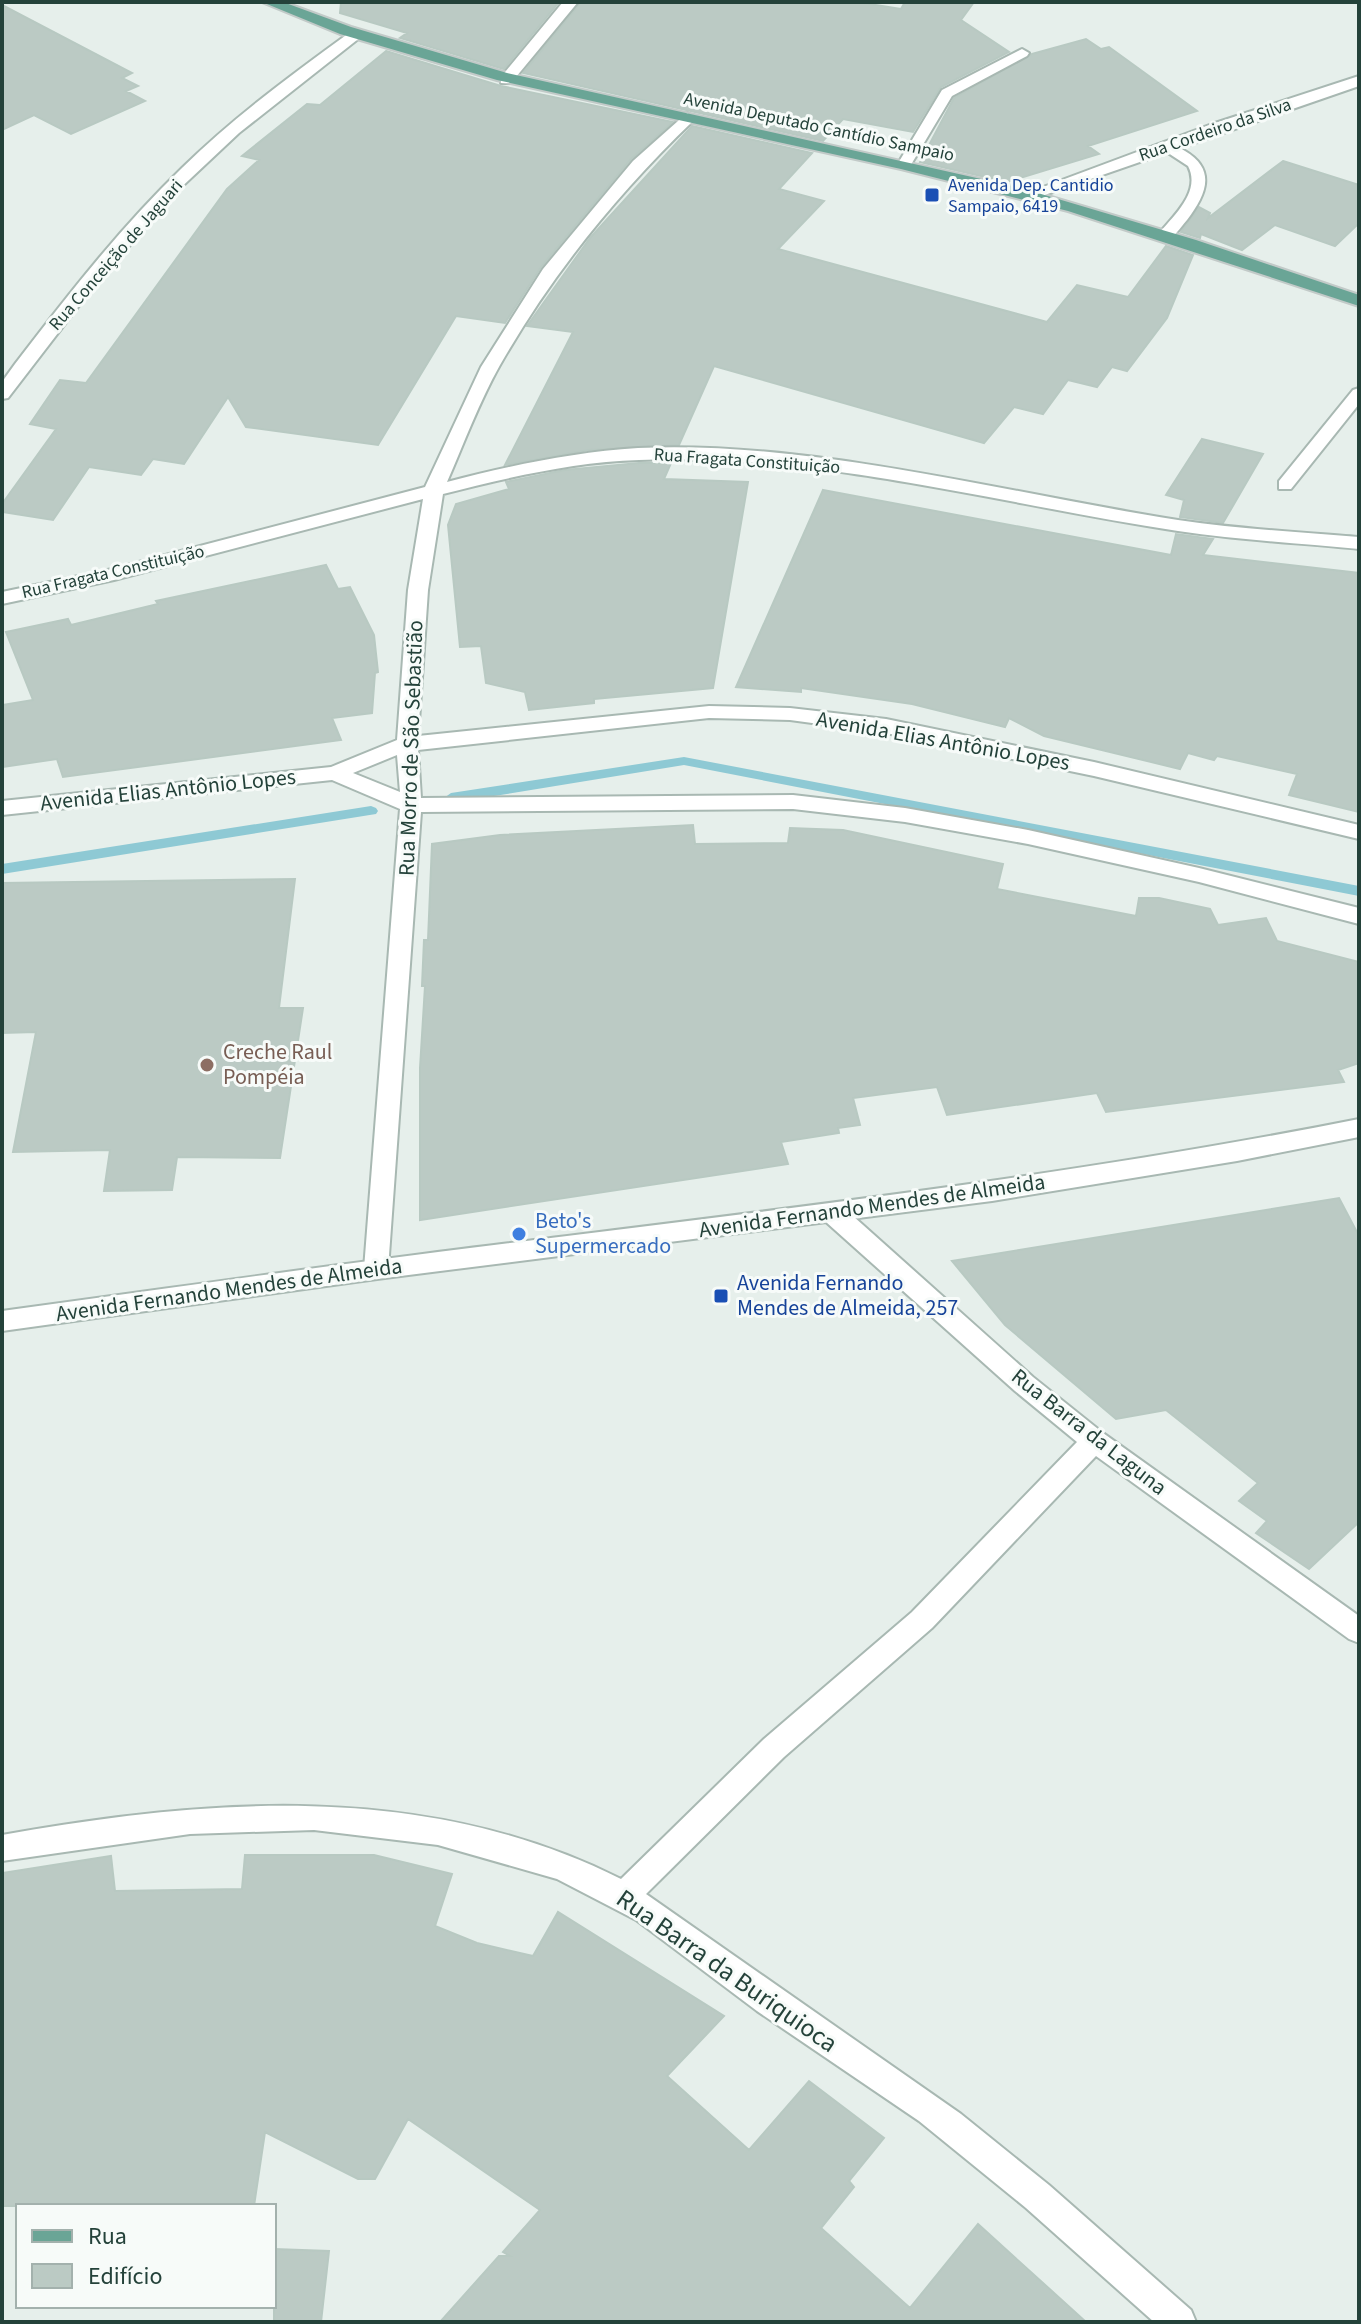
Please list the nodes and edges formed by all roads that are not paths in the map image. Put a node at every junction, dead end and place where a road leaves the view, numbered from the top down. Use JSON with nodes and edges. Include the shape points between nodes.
{"nodes":[{"id":1,"x":269,"y":2,"type":"edge"},
{"id":2,"x":571,"y":2,"type":"edge"},
{"id":3,"x":354,"y":36,"type":"junction"},
{"id":4,"x":1022,"y":53,"type":"dead end"},
{"id":5,"x":506,"y":80,"type":"junction"},
{"id":6,"x":1359,"y":81,"type":"edge"},
{"id":7,"x":687,"y":118,"type":"junction"},
{"id":8,"x":1167,"y":146,"type":"junction"},
{"id":9,"x":904,"y":165,"type":"junction"},
{"id":10,"x":1027,"y":196,"type":"junction"},
{"id":11,"x":1164,"y":237,"type":"junction"},
{"id":12,"x":1359,"y":301,"type":"edge"},
{"id":13,"x":1359,"y":393,"type":"edge"},
{"id":14,"x":2,"y":394,"type":"edge"},
{"id":15,"x":1285,"y":485,"type":"dead end"},
{"id":16,"x":434,"y":489,"type":"junction"},
{"id":17,"x":1359,"y":543,"type":"edge"},
{"id":18,"x":2,"y":598,"type":"edge"},
{"id":19,"x":407,"y":744,"type":"junction"},
{"id":20,"x":334,"y":773,"type":"junction"},
{"id":21,"x":411,"y":805,"type":"junction"},
{"id":22,"x":2,"y":808,"type":"edge"},
{"id":23,"x":1359,"y":832,"type":"edge"},
{"id":24,"x":1359,"y":916,"type":"edge"},
{"id":25,"x":1359,"y":1128,"type":"edge"},
{"id":26,"x":835,"y":1215,"type":"junction"},
{"id":27,"x":376,"y":1269,"type":"junction"},
{"id":28,"x":2,"y":1321,"type":"edge"},
{"id":29,"x":1094,"y":1441,"type":"junction"},
{"id":30,"x":1359,"y":1631,"type":"edge"},
{"id":31,"x":2,"y":1848,"type":"edge"},
{"id":32,"x":624,"y":1896,"type":"junction"},
{"id":33,"x":1179,"y":2322,"type":"edge"}],
"edges":[{"from":1,"to":3,"type":"main road","name":"Avenida Deputado Cantídio Sampaio"},
{"from":2,"to":5,"type":"street"},
{"from":3,"to":5,"type":"main road","name":"Avenida Deputado Cantídio Sampaio"},
{"from":3,"to":14,"type":"street","name":"Rua Conceição de Jaguari","via":[[226,136],[168,192]]},
{"from":4,"to":9,"type":"lane","via":[[947,93]]},
{"from":5,"to":7,"type":"main road","name":"Avenida Deputado Cantídio Sampaio"},
{"from":6,"to":8,"type":"street","name":"Rua Cordeiro da Silva"},
{"from":7,"to":9,"type":"main road","name":"Avenida Deputado Cantídio Sampaio"},
{"from":7,"to":16,"type":"street","name":"Rua Morro de São Sebastião","via":[[639,164],[549,273],[490,367]]},
{"from":8,"to":10,"type":"street","name":"Rua Cordeiro da Silva"},
{"from":8,"to":11,"type":"lane","via":[[1194,164],[1200,175],[1199,190]]},
{"from":9,"to":10,"type":"main road","name":"Avenida Deputado Cantídio Sampaio"},
{"from":10,"to":11,"type":"main road","name":"Avenida Deputado Cantídio Sampaio"},
{"from":11,"to":12,"type":"main road","name":"Avenida Deputado Cantídio Sampaio"},
{"from":13,"to":15,"type":"lane"},
{"from":16,"to":17,"type":"street","name":"Rua Fragata Constituição","via":[[510,471],[636,454],[708,454],[886,473],[1181,526]]},
{"from":16,"to":18,"type":"street","name":"Rua Fragata Constituição","via":[[114,574]]},
{"from":16,"to":19,"type":"street","name":"Rua Morro de São Sebastião","via":[[418,590]]},
{"from":19,"to":20,"type":"street","name":"Avenida Elias Antônio Lopes"},
{"from":19,"to":21,"type":"street","name":"Rua Morro de São Sebastião"},
{"from":19,"to":23,"type":"street","name":"Avenida Elias Antônio Lopes","via":[[709,712],[790,714],[993,746]]},
{"from":20,"to":21,"type":"street","name":"Avenida Elias Antônio Lopes"},
{"from":20,"to":22,"type":"street","name":"Avenida Elias Antônio Lopes"},
{"from":21,"to":24,"type":"street","name":"Avenida Elias Antônio Lopes","via":[[807,803],[1028,837]]},
{"from":21,"to":27,"type":"street","name":"Rua Morro de São Sebastião"},
{"from":25,"to":26,"type":"street","name":"Avenida Fernando Mendes de Almeida","via":[[1266,1148]]},
{"from":26,"to":27,"type":"street","name":"Avenida Fernando Mendes de Almeida"},
{"from":26,"to":29,"type":"street","name":"Rua Barra da Laguna"},
{"from":27,"to":28,"type":"street","name":"Avenida Fernando Mendes de Almeida"},
{"from":29,"to":30,"type":"street","name":"Rua Barra da Laguna"},
{"from":29,"to":32,"type":"street","via":[[922,1620],[774,1748]]},
{"from":31,"to":32,"type":"street","name":"Rua Barra da Buriquioca","via":[[99,1830],[234,1815],[352,1818],[451,1832],[543,1860]]},
{"from":32,"to":33,"type":"street","name":"Rua Barra da Buriquioca","via":[[947,2123],[1066,2219]]}]}
